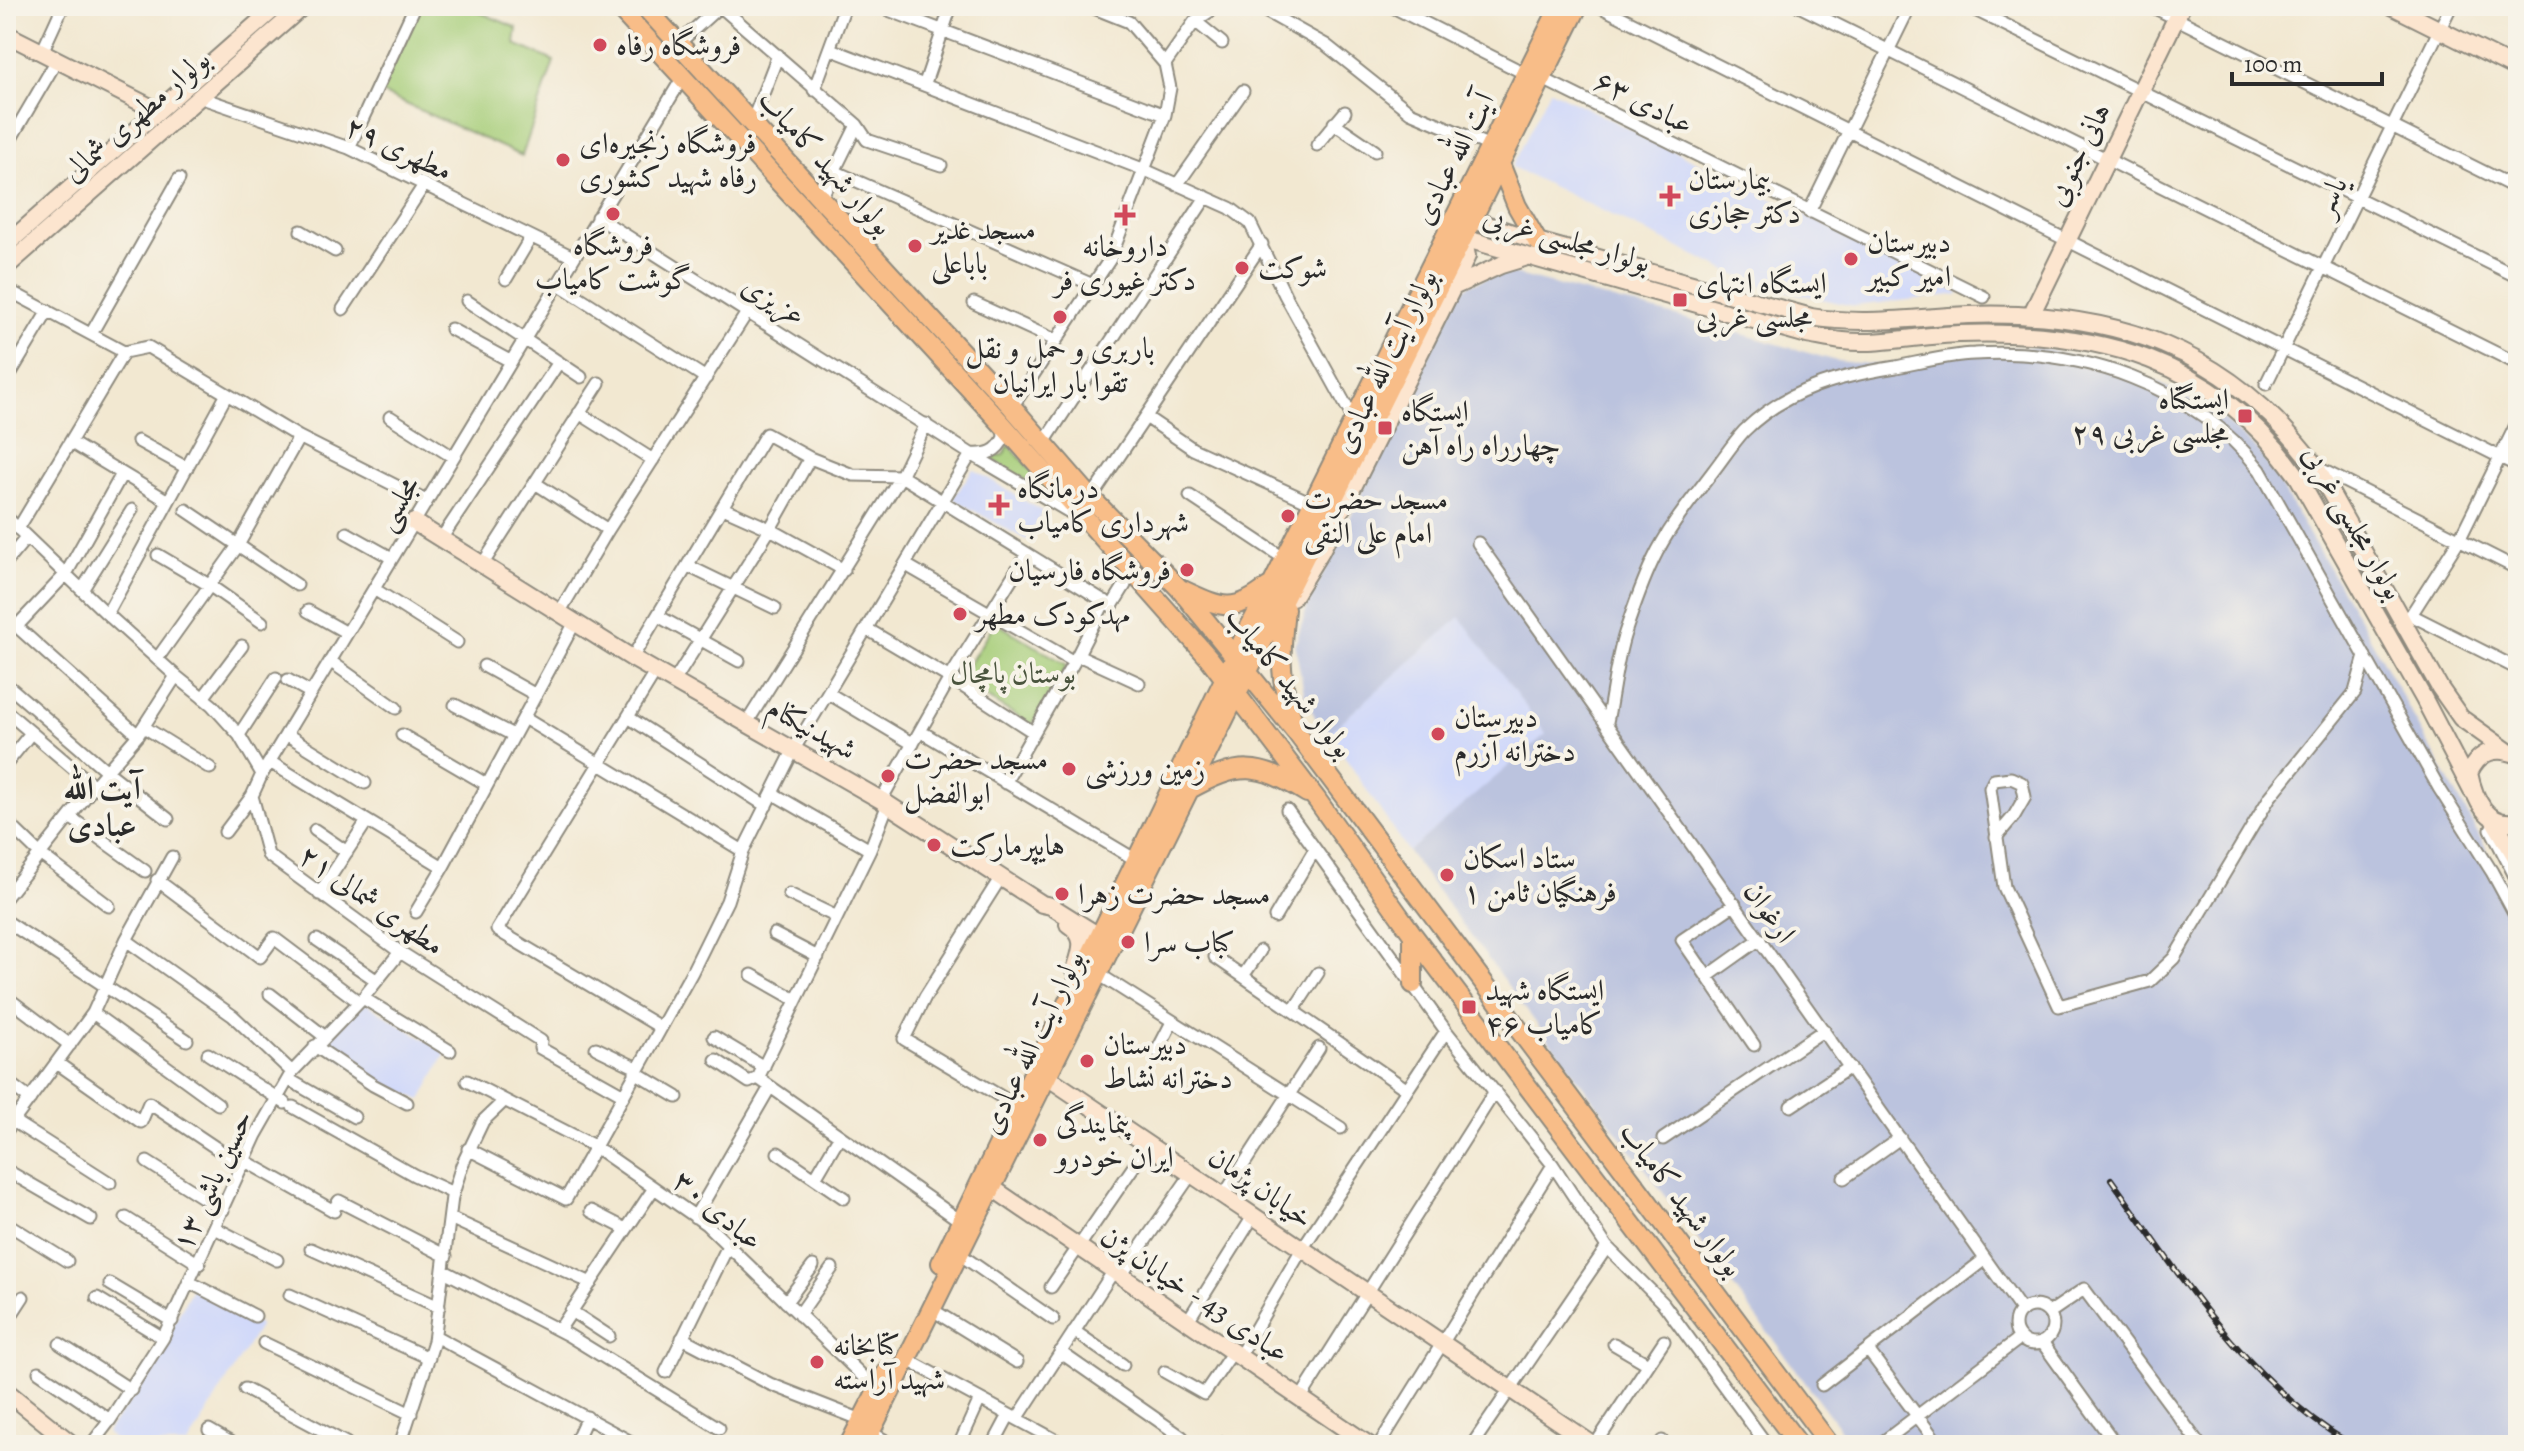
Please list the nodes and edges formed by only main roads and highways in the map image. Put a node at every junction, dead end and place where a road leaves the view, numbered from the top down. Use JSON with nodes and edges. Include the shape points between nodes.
{"nodes":[{"id":1,"x":277,"y":6,"type":"edge"},
{"id":2,"x":303,"y":6,"type":"edge"},
{"id":3,"x":617,"y":6,"type":"edge"},
{"id":4,"x":644,"y":6,"type":"edge"},
{"id":5,"x":1560,"y":6,"type":"edge"},
{"id":6,"x":1578,"y":6,"type":"edge"},
{"id":7,"x":2392,"y":6,"type":"edge"},
{"id":8,"x":2179,"y":12,"type":"edge"},
{"id":9,"x":6,"y":34,"type":"edge"},
{"id":10,"x":2518,"y":69,"type":"edge"},
{"id":11,"x":1533,"y":76,"type":"junction"},
{"id":12,"x":158,"y":111,"type":"junction"},
{"id":13,"x":1495,"y":154,"type":"junction"},
{"id":14,"x":72,"y":198,"type":"junction"},
{"id":15,"x":1473,"y":220,"type":"junction"},
{"id":16,"x":1452,"y":222,"type":"junction"},
{"id":17,"x":1463,"y":238,"type":"junction"},
{"id":18,"x":1537,"y":241,"type":"junction"},
{"id":19,"x":6,"y":245,"type":"edge"},
{"id":20,"x":1525,"y":257,"type":"junction"},
{"id":21,"x":6,"y":267,"type":"edge"},
{"id":22,"x":1453,"y":287,"type":"junction"},
{"id":23,"x":2031,"y":315,"type":"junction"},
{"id":24,"x":414,"y":522,"type":"road end"},
{"id":25,"x":1291,"y":566,"type":"junction"},
{"id":26,"x":1273,"y":583,"type":"junction"},
{"id":27,"x":1179,"y":588,"type":"junction"},
{"id":28,"x":1285,"y":609,"type":"junction"},
{"id":29,"x":1241,"y":665,"type":"junction"},
{"id":30,"x":1231,"y":686,"type":"junction"},
{"id":31,"x":1296,"y":732,"type":"junction"},
{"id":32,"x":2514,"y":751,"type":"edge"},
{"id":33,"x":1188,"y":790,"type":"junction"},
{"id":34,"x":2472,"y":791,"type":"junction"},
{"id":35,"x":1317,"y":800,"type":"junction"},
{"id":36,"x":2493,"y":819,"type":"junction"},
{"id":37,"x":2518,"y":821,"type":"edge"},
{"id":38,"x":2518,"y":861,"type":"edge"},
{"id":39,"x":1042,"y":904,"type":"junction"},
{"id":40,"x":1413,"y":935,"type":"junction"},
{"id":41,"x":1105,"y":940,"type":"junction"},
{"id":42,"x":1413,"y":984,"type":"road end"},
{"id":43,"x":1072,"y":990,"type":"junction"},
{"id":44,"x":1046,"y":1076,"type":"junction"},
{"id":45,"x":991,"y":1187,"type":"junction"},
{"id":46,"x":1707,"y":1279,"type":"junction"},
{"id":47,"x":1687,"y":1297,"type":"junction"},
{"id":48,"x":6,"y":1391,"type":"edge"},
{"id":49,"x":882,"y":1394,"type":"junction"},
{"id":50,"x":865,"y":1433,"type":"edge"},
{"id":51,"x":73,"y":1445,"type":"edge"},
{"id":52,"x":849,"y":1445,"type":"edge"},
{"id":53,"x":1369,"y":1445,"type":"edge"},
{"id":54,"x":1594,"y":1445,"type":"edge"},
{"id":55,"x":1799,"y":1445,"type":"edge"},
{"id":56,"x":1830,"y":1445,"type":"edge"}],
"edges":[{"from":1,"to":12,"type":"main road","name":"بولوار مطهری شمالی"},
{"from":2,"to":14,"type":"main road","name":"بولوار مطهری شمالی"},
{"from":3,"to":30,"type":"main road","name":"بولوار شهید کامیاب","via":[[1002,424]]},
{"from":4,"to":27,"type":"main road","name":"بولوار شهید کامیاب"},
{"from":5,"to":11,"type":"main road","name":"آیت الله عبادی"},
{"from":6,"to":11,"type":"main road","name":"آیت الله عبادی"},
{"from":7,"to":10,"type":"main road"},
{"from":8,"to":23,"type":"main road","name":"هانی جنوبی"},
{"from":9,"to":12,"type":"main road"},
{"from":11,"to":13,"type":"main road","name":"آیت الله عبادی"},
{"from":12,"to":14,"type":"main road","name":"بولوار مطهری شمالی"},
{"from":13,"to":15,"type":"main road","name":"آیت الله عبادی"},
{"from":13,"to":16,"type":"main road","name":"آیت الله عبادی"},
{"from":13,"to":18,"type":"main road"},
{"from":14,"to":19,"type":"main road","name":"بولوار مطهری شمالی"},
{"from":14,"to":21,"type":"main road","name":"بولوار مطهری شمالی"},
{"from":15,"to":16,"type":"main road","name":"بولوار مجلسی غربی"},
{"from":15,"to":17,"type":"main road","name":"آیت الله عبادی"},
{"from":15,"to":18,"type":"main road","name":"بولوار مجلسی غربی"},
{"from":16,"to":17,"type":"main road","name":"بولوار مجلسی غربی"},
{"from":16,"to":25,"type":"main road","name":"آیت الله عبادی","via":[[1312,503]]},
{"from":17,"to":20,"type":"main road","name":"بولوار مجلسی غربی"},
{"from":17,"to":22,"type":"main road","name":"بولوار آیت الله عبادی","via":[[1467,256]]},
{"from":17,"to":25,"type":"main road","name":"آیت الله عبادی"},
{"from":18,"to":23,"type":"main road","name":"بولوار مجلسی غربی","via":[[1811,317],[1845,322]]},
{"from":20,"to":22,"type":"main road"},
{"from":20,"to":34,"type":"main road","name":"بولوار مجلسی غربی","via":[[1819,337],[1871,341],[2030,334],[2117,347],[2185,375],[2245,416],[2278,447]]},
{"from":22,"to":28,"type":"main road","name":"بولوار آیت الله عبادی","via":[[1328,538]]},
{"from":23,"to":32,"type":"main road","name":"بولوار مجلسی غربی","via":[[2123,329],[2194,358],[2258,401],[2316,467],[2461,718]]},
{"from":24,"to":39,"type":"main road","name":"شهیدنیکنام","via":[[574,624],[884,802]]},
{"from":25,"to":26,"type":"main road","name":"آیت الله عبادی"},
{"from":25,"to":28,"type":"main road"},
{"from":25,"to":29,"type":"main road","name":"آیت الله عبادی"},
{"from":26,"to":27,"type":"main road","via":[[1251,601],[1233,607]]},
{"from":26,"to":29,"type":"main road","name":"آیت الله عبادی"},
{"from":27,"to":29,"type":"main road","name":"بولوار شهید کامیاب"},
{"from":28,"to":29,"type":"main road","name":"بولوار آیت الله عبادی"},
{"from":28,"to":31,"type":"main road","via":[[1282,689]]},
{"from":29,"to":30,"type":"main road","name":"بولوار آیت الله عبادی"},
{"from":29,"to":31,"type":"main road","name":"بولوار شهید کامیاب"},
{"from":30,"to":33,"type":"main road","name":"بولوار آیت الله عبادی"},
{"from":30,"to":35,"type":"main road","name":"بولوار شهید کامیاب"},
{"from":30,"to":41,"type":"main road","name":"بولوار آیت الله عبادی","via":[[1136,860]]},
{"from":31,"to":46,"type":"main road","name":"بولوار شهید کامیاب"},
{"from":32,"to":34,"type":"main road","via":[[2479,757],[2469,773]]},
{"from":33,"to":35,"type":"main road","via":[[1234,769],[1258,770],[1279,776]]},
{"from":33,"to":41,"type":"main road","name":"بولوار آیت الله عبادی"},
{"from":34,"to":36,"type":"main road","name":"بولوار مجلسی غربی"},
{"from":35,"to":40,"type":"main road","name":"بولوار شهید کامیاب"},
{"from":36,"to":37,"type":"main road"},
{"from":36,"to":38,"type":"main road"},
{"from":39,"to":41,"type":"main road"},
{"from":39,"to":43,"type":"main road","via":[[1082,940]]},
{"from":40,"to":42,"type":"main road"},
{"from":40,"to":47,"type":"main road","name":"بولوار شهید کامیاب"},
{"from":41,"to":43,"type":"main road","name":"بولوار آیت الله عبادی"},
{"from":41,"to":44,"type":"main road","name":"بولوار آیت الله عبادی","via":[[1097,973]]},
{"from":43,"to":49,"type":"main road","name":"بولوار آیت الله عبادی","via":[[959,1220]]},
{"from":44,"to":45,"type":"main road","name":"بولوار آیت الله عبادی"},
{"from":44,"to":54,"type":"main road","name":"خیابان پژمان"},
{"from":45,"to":49,"type":"main road","name":"بولوار آیت الله عبادی","via":[[906,1359]]},
{"from":45,"to":53,"type":"main road","name":"عبادی 43 - خیابان پژن"},
{"from":46,"to":47,"type":"main road"},
{"from":46,"to":56,"type":"main road","name":"بولوار شهید کامیاب"},
{"from":47,"to":55,"type":"main road","name":"بولوار شهید کامیاب"},
{"from":48,"to":51,"type":"main road"},
{"from":49,"to":50,"type":"main road","name":"بولوار آیت الله عبادی"},
{"from":50,"to":52,"type":"main road","name":"بولوار آیت الله عبادی"}]}
